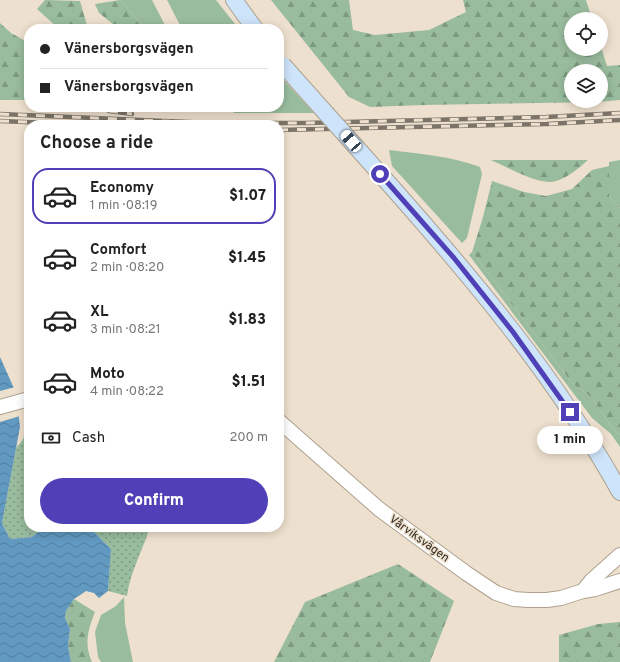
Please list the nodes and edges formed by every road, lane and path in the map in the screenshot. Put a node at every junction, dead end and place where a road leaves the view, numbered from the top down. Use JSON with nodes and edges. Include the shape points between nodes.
{"nodes":[{"id":1,"x":234,"y":0,"type":"edge"},
{"id":2,"x":251,"y":24,"type":"edge"},
{"id":3,"x":284,"y":65,"type":"edge"},
{"id":4,"x":24,"y":400,"type":"edge"},
{"id":5,"x":0,"y":407,"type":"edge"},
{"id":6,"x":284,"y":425,"type":"edge"},
{"id":7,"x":620,"y":492,"type":"edge"},
{"id":8,"x":620,"y":555,"type":"edge"},
{"id":9,"x":620,"y":581,"type":"edge"},
{"id":10,"x":583,"y":591,"type":"junction"}],
"edges":[{"from":1,"to":2,"type":"main road"},
{"from":3,"to":7,"type":"main road","bridge":true,"via":[[454,258],[513,332],[578,423]]},
{"from":4,"to":5,"type":"street"},
{"from":6,"to":10,"type":"street","name":"Vårviksvägen","via":[[379,510],[496,593],[514,599],[528,600],[561,598]]},
{"from":8,"to":10,"type":"street"},
{"from":9,"to":10,"type":"street","name":"Vårviksvägen"}]}
